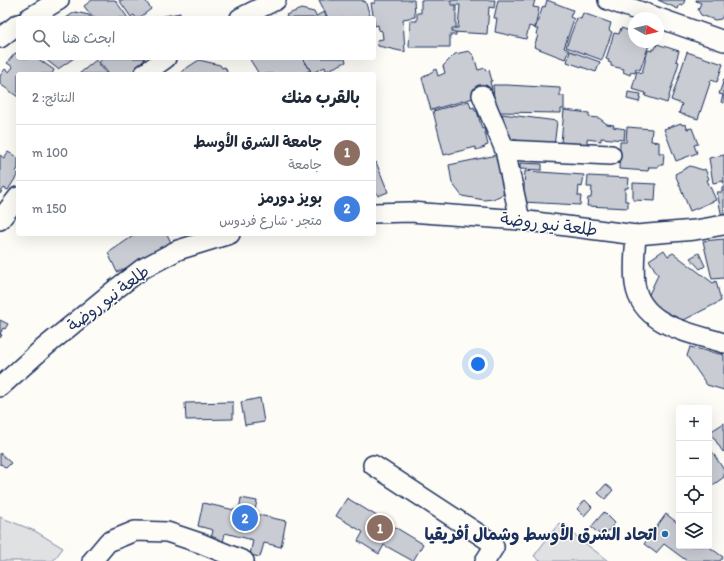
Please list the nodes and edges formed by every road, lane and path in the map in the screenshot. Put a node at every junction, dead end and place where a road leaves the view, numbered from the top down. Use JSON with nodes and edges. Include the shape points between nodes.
{"nodes":[{"id":1,"x":59,"y":0,"type":"edge"},
{"id":2,"x":276,"y":0,"type":"edge"},
{"id":3,"x":608,"y":0,"type":"edge"},
{"id":4,"x":32,"y":16,"type":"edge"},
{"id":5,"x":244,"y":16,"type":"edge"},
{"id":6,"x":16,"y":26,"type":"edge"},
{"id":7,"x":0,"y":38,"type":"edge"},
{"id":8,"x":724,"y":41,"type":"edge"},
{"id":9,"x":163,"y":60,"type":"edge"},
{"id":10,"x":147,"y":72,"type":"edge"},
{"id":11,"x":482,"y":95,"type":"dead end"},
{"id":12,"x":505,"y":150,"type":"junction"},
{"id":13,"x":611,"y":155,"type":"dead end"},
{"id":14,"x":16,"y":200,"type":"edge"},
{"id":15,"x":376,"y":213,"type":"edge"},
{"id":16,"x":0,"y":220,"type":"edge"},
{"id":17,"x":520,"y":220,"type":"junction"},
{"id":18,"x":724,"y":224,"type":"edge"},
{"id":19,"x":636,"y":235,"type":"junction"},
{"id":20,"x":224,"y":236,"type":"edge"},
{"id":21,"x":724,"y":342,"type":"edge"},
{"id":22,"x":0,"y":386,"type":"edge"},
{"id":23,"x":372,"y":465,"type":"dead end"},
{"id":24,"x":92,"y":561,"type":"edge"},
{"id":25,"x":244,"y":561,"type":"edge"},
{"id":26,"x":486,"y":561,"type":"edge"}],
"edges":[{"from":1,"to":4,"type":"street"},
{"from":2,"to":5,"type":"street"},
{"from":3,"to":8,"type":"street"},
{"from":6,"to":7,"type":"street"},
{"from":9,"to":10,"type":"street"},
{"from":11,"to":12,"type":"street"},
{"from":12,"to":13,"type":"street"},
{"from":12,"to":17,"type":"street"},
{"from":14,"to":16,"type":"street"},
{"from":15,"to":17,"type":"street","name":"طلعة نيو روضة","via":[[410,212]]},
{"from":17,"to":19,"type":"street","name":"طلعة نيو روضة"},
{"from":18,"to":19,"type":"street","name":"طلعة نيو روضة","via":[[695,230]]},
{"from":19,"to":21,"type":"street","via":[[636,285],[643,306],[666,324]]},
{"from":20,"to":22,"type":"street","name":"طلعة نيو روضة","via":[[178,250],[142,269]]},
{"from":23,"to":26,"type":"street","via":[[491,542],[494,548]]},
{"from":24,"to":25,"type":"street","via":[[108,542],[135,531],[167,532]]}]}
